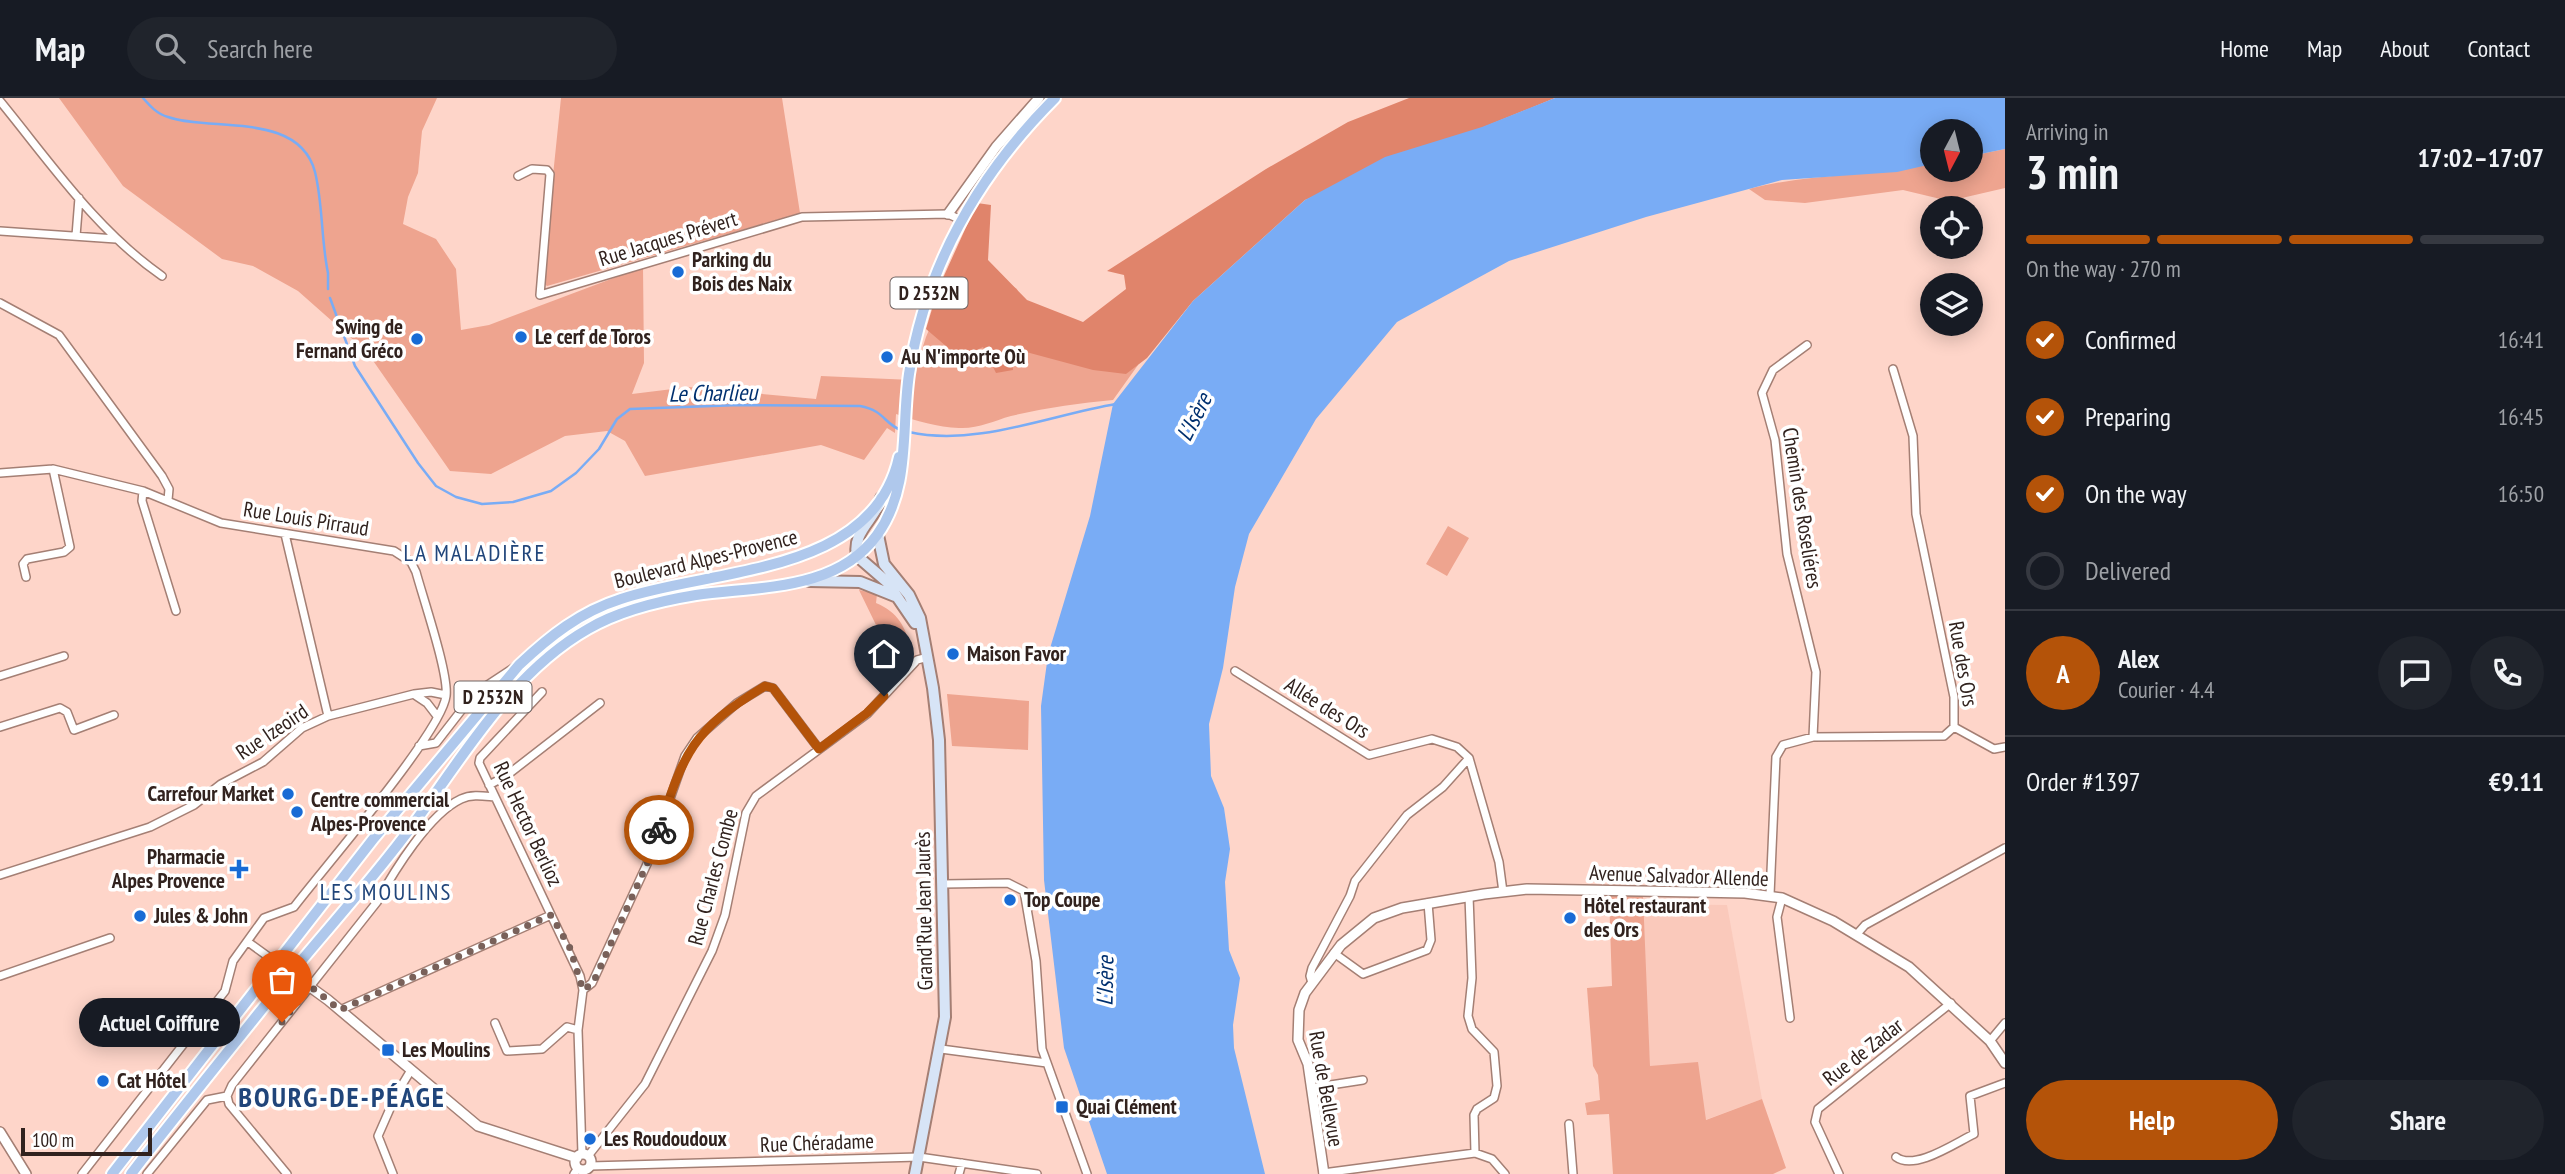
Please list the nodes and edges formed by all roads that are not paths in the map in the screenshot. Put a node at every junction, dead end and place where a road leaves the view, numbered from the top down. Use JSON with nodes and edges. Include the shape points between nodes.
{"nodes":[{"id":1,"x":1039,"y":98,"type":"edge"},
{"id":2,"x":1055,"y":98,"type":"edge"},
{"id":3,"x":0,"y":100,"type":"edge"},
{"id":4,"x":518,"y":176,"type":"dead end"},
{"id":5,"x":79,"y":198,"type":"junction"},
{"id":6,"x":948,"y":214,"type":"junction"},
{"id":7,"x":959,"y":219,"type":"junction"},
{"id":8,"x":0,"y":231,"type":"edge"},
{"id":9,"x":76,"y":236,"type":"junction"},
{"id":10,"x":116,"y":239,"type":"junction"},
{"id":11,"x":162,"y":276,"type":"dead end"},
{"id":12,"x":0,"y":303,"type":"edge"},
{"id":13,"x":1807,"y":345,"type":"dead end"},
{"id":14,"x":1894,"y":369,"type":"dead end"},
{"id":15,"x":902,"y":440,"type":"junction"},
{"id":16,"x":53,"y":469,"type":"junction"},
{"id":17,"x":0,"y":473,"type":"edge"},
{"id":18,"x":143,"y":491,"type":"junction"},
{"id":19,"x":881,"y":496,"type":"junction"},
{"id":20,"x":168,"y":500,"type":"junction"},
{"id":21,"x":285,"y":534,"type":"junction"},
{"id":22,"x":878,"y":535,"type":"junction"},
{"id":23,"x":857,"y":556,"type":"junction"},
{"id":24,"x":26,"y":577,"type":"dead end"},
{"id":25,"x":806,"y":581,"type":"junction"},
{"id":26,"x":900,"y":598,"type":"junction"},
{"id":27,"x":176,"y":611,"type":"dead end"},
{"id":28,"x":926,"y":645,"type":"junction"},
{"id":29,"x":64,"y":656,"type":"dead end"},
{"id":30,"x":928,"y":657,"type":"junction"},
{"id":31,"x":519,"y":665,"type":"junction"},
{"id":32,"x":1235,"y":671,"type":"dead end"},
{"id":33,"x":0,"y":676,"type":"edge"},
{"id":34,"x":542,"y":692,"type":"dead end"},
{"id":35,"x":414,"y":694,"type":"junction"},
{"id":36,"x":446,"y":695,"type":"junction"},
{"id":37,"x":600,"y":702,"type":"dead end"},
{"id":38,"x":114,"y":715,"type":"dead end"},
{"id":39,"x":327,"y":716,"type":"junction"},
{"id":40,"x":437,"y":716,"type":"junction"},
{"id":41,"x":0,"y":727,"type":"edge"},
{"id":42,"x":1954,"y":727,"type":"junction"},
{"id":43,"x":1813,"y":737,"type":"junction"},
{"id":44,"x":2005,"y":747,"type":"edge"},
{"id":45,"x":417,"y":748,"type":"junction"},
{"id":46,"x":819,"y":749,"type":"junction"},
{"id":47,"x":1469,"y":758,"type":"junction"},
{"id":48,"x":489,"y":785,"type":"junction"},
{"id":49,"x":494,"y":797,"type":"junction"},
{"id":50,"x":2005,"y":848,"type":"edge"},
{"id":51,"x":0,"y":875,"type":"edge"},
{"id":52,"x":943,"y":884,"type":"junction"},
{"id":53,"x":1503,"y":892,"type":"junction"},
{"id":54,"x":1770,"y":895,"type":"junction"},
{"id":55,"x":1469,"y":896,"type":"junction"},
{"id":56,"x":1782,"y":898,"type":"junction"},
{"id":57,"x":1428,"y":903,"type":"junction"},
{"id":58,"x":551,"y":915,"type":"junction"},
{"id":59,"x":1857,"y":934,"type":"junction"},
{"id":60,"x":110,"y":938,"type":"dead end"},
{"id":61,"x":248,"y":942,"type":"junction"},
{"id":62,"x":1334,"y":953,"type":"junction"},
{"id":63,"x":277,"y":963,"type":"junction"},
{"id":64,"x":292,"y":973,"type":"junction"},
{"id":65,"x":0,"y":976,"type":"edge"},
{"id":66,"x":1312,"y":983,"type":"junction"},
{"id":67,"x":310,"y":986,"type":"junction"},
{"id":68,"x":583,"y":990,"type":"junction"},
{"id":69,"x":1951,"y":1003,"type":"junction"},
{"id":70,"x":340,"y":1010,"type":"junction"},
{"id":71,"x":1790,"y":1018,"type":"dead end"},
{"id":72,"x":495,"y":1023,"type":"dead end"},
{"id":73,"x":2005,"y":1023,"type":"edge"},
{"id":74,"x":578,"y":1030,"type":"junction"},
{"id":75,"x":1990,"y":1041,"type":"junction"},
{"id":76,"x":941,"y":1049,"type":"junction"},
{"id":77,"x":1047,"y":1063,"type":"junction"},
{"id":78,"x":2005,"y":1063,"type":"edge"},
{"id":79,"x":411,"y":1070,"type":"junction"},
{"id":80,"x":1363,"y":1080,"type":"dead end"},
{"id":81,"x":2005,"y":1083,"type":"edge"},
{"id":82,"x":1311,"y":1088,"type":"junction"},
{"id":83,"x":227,"y":1096,"type":"junction"},
{"id":84,"x":1569,"y":1124,"type":"dead end"},
{"id":85,"x":0,"y":1132,"type":"edge"},
{"id":86,"x":1475,"y":1153,"type":"junction"},
{"id":87,"x":919,"y":1157,"type":"junction"},
{"id":88,"x":1896,"y":1157,"type":"dead end"},
{"id":89,"x":746,"y":1163,"type":"junction"},
{"id":90,"x":962,"y":1163,"type":"junction"},
{"id":91,"x":582,"y":1165,"type":"edge"},
{"id":92,"x":1323,"y":1173,"type":"edge"},
{"id":93,"x":26,"y":1174,"type":"edge"},
{"id":94,"x":82,"y":1174,"type":"edge"},
{"id":95,"x":112,"y":1174,"type":"edge"},
{"id":96,"x":131,"y":1174,"type":"edge"},
{"id":97,"x":147,"y":1174,"type":"edge"},
{"id":98,"x":286,"y":1174,"type":"edge"},
{"id":99,"x":393,"y":1174,"type":"edge"},
{"id":100,"x":747,"y":1174,"type":"edge"},
{"id":101,"x":915,"y":1174,"type":"edge"},
{"id":102,"x":959,"y":1174,"type":"edge"},
{"id":103,"x":1037,"y":1174,"type":"edge"},
{"id":104,"x":1087,"y":1174,"type":"edge"},
{"id":105,"x":1505,"y":1174,"type":"edge"},
{"id":106,"x":1573,"y":1174,"type":"edge"},
{"id":107,"x":1839,"y":1174,"type":"edge"}],
"edges":[{"from":1,"to":6,"type":"street","via":[[996,147]]},
{"from":2,"to":7,"type":"main road","number":"D 2532N","via":[[989,172]]},
{"from":3,"to":5,"type":"street"},
{"from":4,"to":6,"type":"street","name":"Rue Jacques Prévert","via":[[532,170],[550,174],[540,295],[802,218]]},
{"from":5,"to":9,"type":"street"},
{"from":5,"to":10,"type":"street"},
{"from":6,"to":7,"type":"street","name":"Rue Jacques Prévert"},
{"from":7,"to":15,"type":"main road","number":"D 2532N","via":[[924,309]]},
{"from":8,"to":9,"type":"street"},
{"from":9,"to":10,"type":"street"},
{"from":10,"to":11,"type":"street"},
{"from":12,"to":20,"type":"street","via":[[59,335],[162,476],[169,489]]},
{"from":13,"to":43,"type":"street","name":"Chemin des Roseliéres","via":[[1773,370],[1762,393],[1775,440],[1787,554],[1816,672]]},
{"from":14,"to":42,"type":"street","name":"Rue des Ors","via":[[1913,436],[1916,514],[1954,697]]},
{"from":15,"to":19,"type":"main road","number":"D 2532N","via":[[893,475]]},
{"from":15,"to":22,"type":"main road","number":"D 2532N","via":[[899,493]]},
{"from":16,"to":17,"type":"street","name":"Rue Louis Pirraud"},
{"from":16,"to":18,"type":"street","name":"Rue Louis Pirraud"},
{"from":16,"to":24,"type":"street","via":[[70,547],[27,559],[23,564]]},
{"from":18,"to":20,"type":"street","name":"Rue Louis Pirraud"},
{"from":18,"to":27,"type":"street","via":[[142,501]]},
{"from":19,"to":23,"type":"main road","number":"D 2532N","via":[[876,514],[857,537]]},
{"from":19,"to":31,"type":"main road","name":"Boulevard Alpes-Provence","number":"D 2532N","via":[[852,529],[813,553],[618,599],[566,625]]},
{"from":20,"to":21,"type":"street","name":"Rue Louis Pirraud","via":[[222,523]]},
{"from":21,"to":36,"type":"street","name":"Rue Louis Pirraud","via":[[394,551],[411,562]]},
{"from":21,"to":39,"type":"street"},
{"from":22,"to":23,"type":"main road","number":"D 2532N"},
{"from":22,"to":28,"type":"main road","via":[[881,557],[909,595]]},
{"from":23,"to":25,"type":"main road","name":"Boulevard Alpes-Provence","number":"D 2532N"},
{"from":23,"to":26,"type":"main road"},
{"from":25,"to":26,"type":"main road","via":[[860,582]]},
{"from":25,"to":64,"type":"main road","name":"Boulevard Alpes-Provence","number":"D 2532N","via":[[650,605],[615,615],[566,642],[503,705],[404,837]]},
{"from":26,"to":28,"type":"main road"},
{"from":28,"to":30,"type":"main road","name":"Grand'Rue Jean Jaurès"},
{"from":29,"to":33,"type":"street"},
{"from":30,"to":46,"type":"street","name":"Rue Charles Combe","via":[[917,660],[867,713]]},
{"from":30,"to":52,"type":"main road","name":"Grand'Rue Jean Jaurès","via":[[939,740]]},
{"from":31,"to":45,"type":"street","via":[[474,694],[436,743]]},
{"from":31,"to":63,"type":"main road","name":"Boulevard Alpes-Provence","number":"D 2532N","via":[[374,838]]},
{"from":32,"to":47,"type":"street","name":"Allée des Ors","via":[[1369,755],[1432,739],[1457,747]]},
{"from":34,"to":48,"type":"street","name":"Rue Hector Berlioz","via":[[480,758]]},
{"from":35,"to":36,"type":"street","name":"Rue Izeoird"},
{"from":35,"to":39,"type":"street","name":"Rue Izeoird"},
{"from":35,"to":40,"type":"street"},
{"from":36,"to":40,"type":"street"},
{"from":37,"to":48,"type":"street"},
{"from":38,"to":41,"type":"street","via":[[74,730],[67,712],[60,708]]},
{"from":39,"to":51,"type":"street","name":"Rue Izeoird","via":[[302,728],[263,762],[150,827]]},
{"from":40,"to":45,"type":"street"},
{"from":42,"to":43,"type":"street","name":"Rue des Ors","via":[[1944,736]]},
{"from":42,"to":44,"type":"street","via":[[1994,749]]},
{"from":43,"to":54,"type":"street","name":"Rue des Ors","via":[[1783,745],[1776,757]]},
{"from":45,"to":61,"type":"street","via":[[294,907],[264,918]]},
{"from":46,"to":68,"type":"street","via":[[773,688],[765,686],[737,703],[697,738],[676,775],[642,876],[593,983]]},
{"from":46,"to":91,"type":"street","name":"Rue Charles Combe","via":[[756,796],[746,813],[725,915],[712,951],[645,1084]]},
{"from":47,"to":53,"type":"street","via":[[1499,862]]},
{"from":47,"to":66,"type":"street","via":[[1407,815],[1354,881],[1310,973]]},
{"from":48,"to":49,"type":"street","name":"Rue Hector Berlioz"},
{"from":49,"to":58,"type":"street","name":"Rue Hector Berlioz"},
{"from":49,"to":67,"type":"street","via":[[471,796],[445,811],[395,869],[377,902]]},
{"from":50,"to":59,"type":"street","via":[[1865,925]]},
{"from":52,"to":76,"type":"main road","name":"Grand'Rue Jean Jaurès","via":[[945,1017]]},
{"from":52,"to":77,"type":"street","via":[[1008,883],[1024,891]]},
{"from":53,"to":54,"type":"street","name":"Avenue Salvador Allende"},
{"from":53,"to":55,"type":"street","name":"Rue de Bellevue"},
{"from":54,"to":56,"type":"street","name":"Avenue Salvador Allende"},
{"from":55,"to":57,"type":"street","name":"Rue de Bellevue"},
{"from":55,"to":86,"type":"street","via":[[1472,978],[1468,1016],[1472,1029],[1494,1052],[1497,1086],[1494,1098],[1474,1115]]},
{"from":56,"to":59,"type":"street","name":"Avenue Salvador Allende"},
{"from":56,"to":71,"type":"street","via":[[1777,917]]},
{"from":57,"to":62,"type":"street","name":"Rue de Bellevue","via":[[1374,918]]},
{"from":57,"to":62,"type":"street","via":[[1431,940],[1423,953],[1363,974]]},
{"from":58,"to":68,"type":"street","name":"Rue Hector Berlioz","via":[[570,948]]},
{"from":58,"to":70,"type":"street"},
{"from":59,"to":69,"type":"street","name":"Avenue Salvador Allende","via":[[1909,967]]},
{"from":60,"to":65,"type":"street"},
{"from":61,"to":63,"type":"street"},
{"from":61,"to":94,"type":"street","via":[[233,961],[225,991]]},
{"from":62,"to":66,"type":"street","name":"Rue de Bellevue"},
{"from":63,"to":64,"type":"street"},
{"from":63,"to":95,"type":"main road","name":"Boulevard Alpes-Provence","number":"D 2532N"},
{"from":64,"to":67,"type":"street"},
{"from":64,"to":96,"type":"main road","name":"Boulevard Alpes-Provence","number":"D 2532N"},
{"from":66,"to":82,"type":"street","name":"Rue de Bellevue","via":[[1299,1010],[1297,1031]]},
{"from":67,"to":70,"type":"street"},
{"from":67,"to":83,"type":"street"},
{"from":68,"to":74,"type":"street","name":"Rue Hector Berlioz"},
{"from":69,"to":75,"type":"street","name":"Avenue Salvador Allende"},
{"from":69,"to":107,"type":"street","name":"Rue de Zadar","via":[[1818,1108],[1815,1122]]},
{"from":70,"to":79,"type":"street"},
{"from":72,"to":74,"type":"street","via":[[507,1051],[542,1049],[567,1027]]},
{"from":73,"to":75,"type":"street"},
{"from":74,"to":91,"type":"street","name":"Rue Hector Berlioz"},
{"from":75,"to":78,"type":"street","name":"Avenue Salvador Allende"},
{"from":76,"to":77,"type":"street"},
{"from":76,"to":87,"type":"main road","name":"Grand'Rue Jean Jaurès"},
{"from":77,"to":104,"type":"street"},
{"from":79,"to":91,"type":"street","via":[[478,1126]]},
{"from":79,"to":99,"type":"street","via":[[378,1136]]},
{"from":80,"to":82,"type":"street"},
{"from":81,"to":88,"type":"street","via":[[1969,1096],[1974,1134],[1914,1161]]},
{"from":82,"to":92,"type":"street","name":"Rue de Bellevue"},
{"from":83,"to":97,"type":"street","via":[[207,1100]]},
{"from":83,"to":98,"type":"street"},
{"from":84,"to":106,"type":"street"},
{"from":85,"to":93,"type":"street"},
{"from":86,"to":92,"type":"street"},
{"from":86,"to":105,"type":"street","via":[[1492,1159]]},
{"from":87,"to":89,"type":"street","name":"Rue Chéradame"},
{"from":87,"to":90,"type":"street","name":"Rue Chéradame"},
{"from":87,"to":101,"type":"main road","name":"Grand'Rue Jean Jaurès"},
{"from":89,"to":91,"type":"street","name":"Rue Chéradame"},
{"from":89,"to":100,"type":"street"},
{"from":90,"to":102,"type":"street"},
{"from":90,"to":103,"type":"street","name":"Rue Chéradame"}]}
